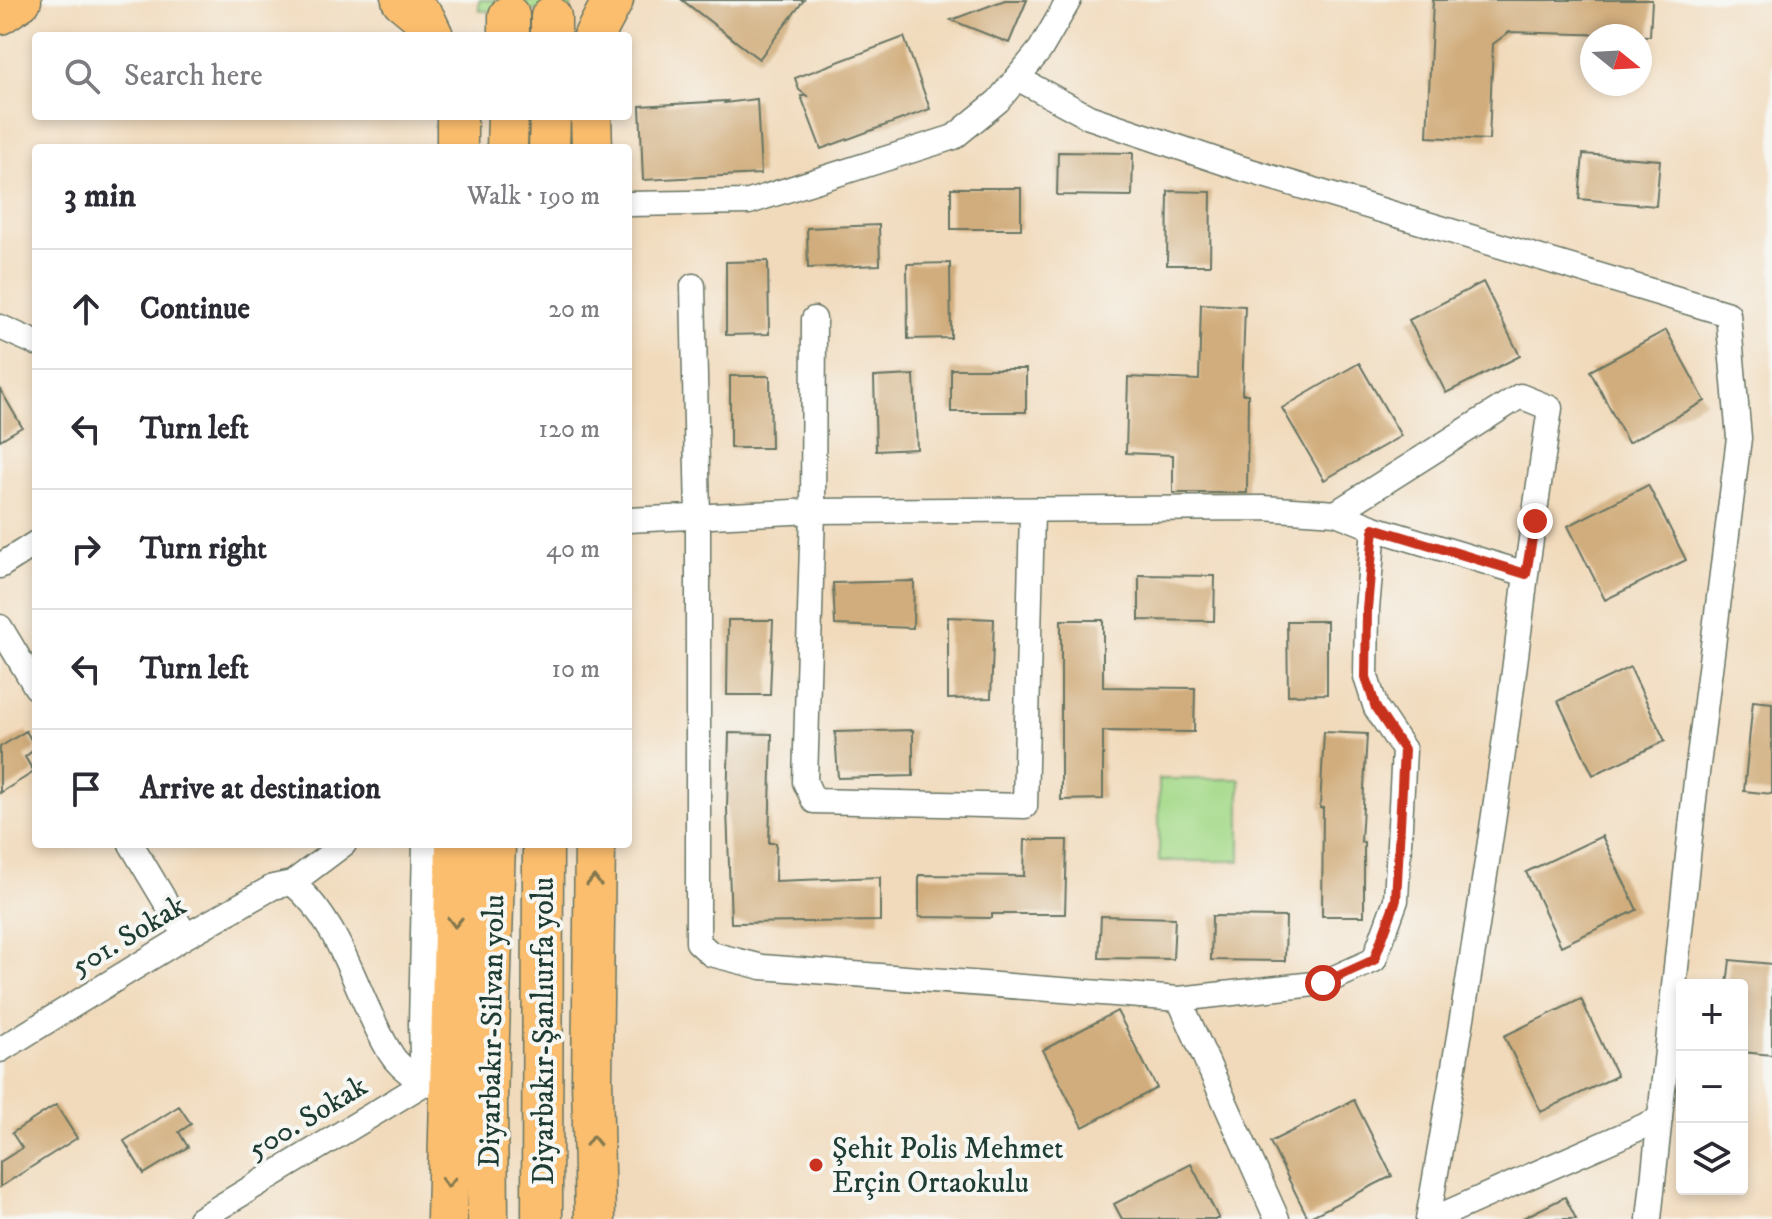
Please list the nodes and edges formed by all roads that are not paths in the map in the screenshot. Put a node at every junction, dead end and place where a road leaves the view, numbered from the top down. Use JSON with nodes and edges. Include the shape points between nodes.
{"nodes":[{"id":1,"x":21,"y":0,"type":"edge"},
{"id":2,"x":402,"y":0,"type":"edge"},
{"id":3,"x":449,"y":0,"type":"edge"},
{"id":4,"x":591,"y":0,"type":"edge"},
{"id":5,"x":613,"y":0,"type":"edge"},
{"id":6,"x":1069,"y":0,"type":"edge"},
{"id":7,"x":0,"y":14,"type":"edge"},
{"id":8,"x":431,"y":32,"type":"edge"},
{"id":9,"x":452,"y":32,"type":"edge"},
{"id":10,"x":591,"y":32,"type":"edge"},
{"id":11,"x":593,"y":32,"type":"edge"},
{"id":12,"x":1017,"y":78,"type":"junction"},
{"id":13,"x":457,"y":120,"type":"edge"},
{"id":14,"x":508,"y":120,"type":"edge"},
{"id":15,"x":550,"y":120,"type":"edge"},
{"id":16,"x":591,"y":120,"type":"edge"},
{"id":17,"x":457,"y":144,"type":"edge"},
{"id":18,"x":507,"y":144,"type":"edge"},
{"id":19,"x":549,"y":144,"type":"edge"},
{"id":20,"x":592,"y":144,"type":"edge"},
{"id":21,"x":632,"y":204,"type":"edge"},
{"id":22,"x":693,"y":286,"type":"dead end"},
{"id":23,"x":814,"y":319,"type":"dead end"},
{"id":24,"x":0,"y":327,"type":"edge"},
{"id":25,"x":32,"y":341,"type":"edge"},
{"id":26,"x":813,"y":511,"type":"junction"},
{"id":27,"x":1032,"y":511,"type":"junction"},
{"id":28,"x":1336,"y":513,"type":"junction"},
{"id":29,"x":698,"y":516,"type":"junction"},
{"id":30,"x":632,"y":520,"type":"edge"},
{"id":31,"x":1374,"y":528,"type":"junction"},
{"id":32,"x":32,"y":546,"type":"edge"},
{"id":33,"x":0,"y":566,"type":"edge"},
{"id":34,"x":1526,"y":574,"type":"junction"},
{"id":35,"x":0,"y":627,"type":"edge"},
{"id":36,"x":32,"y":680,"type":"edge"},
{"id":37,"x":133,"y":848,"type":"edge"},
{"id":38,"x":339,"y":848,"type":"edge"},
{"id":39,"x":425,"y":848,"type":"edge"},
{"id":40,"x":456,"y":848,"type":"edge"},
{"id":41,"x":494,"y":848,"type":"edge"},
{"id":42,"x":543,"y":848,"type":"edge"},
{"id":43,"x":595,"y":848,"type":"edge"},
{"id":44,"x":292,"y":883,"type":"junction"},
{"id":45,"x":186,"y":936,"type":"junction"},
{"id":46,"x":544,"y":951,"type":"junction"},
{"id":47,"x":1179,"y":999,"type":"junction"},
{"id":48,"x":0,"y":1050,"type":"edge"},
{"id":49,"x":454,"y":1088,"type":"junction"},
{"id":50,"x":1660,"y":1119,"type":"junction"},
{"id":51,"x":200,"y":1219,"type":"edge"},
{"id":52,"x":447,"y":1219,"type":"edge"},
{"id":53,"x":477,"y":1219,"type":"edge"},
{"id":54,"x":488,"y":1219,"type":"edge"},
{"id":55,"x":542,"y":1219,"type":"edge"},
{"id":56,"x":568,"y":1219,"type":"edge"},
{"id":57,"x":595,"y":1219,"type":"edge"},
{"id":58,"x":1277,"y":1219,"type":"edge"},
{"id":59,"x":1430,"y":1219,"type":"edge"},
{"id":60,"x":1649,"y":1219,"type":"edge"}],
"edges":[{"from":1,"to":7,"type":"highway"},
{"from":2,"to":8,"type":"highway","via":[[425,19]]},
{"from":3,"to":9,"type":"highway"},
{"from":4,"to":10,"type":"highway"},
{"from":5,"to":11,"type":"highway"},
{"from":6,"to":12,"type":"street"},
{"from":12,"to":21,"type":"street","via":[[954,137],[894,157],[749,202]]},
{"from":12,"to":50,"type":"street","via":[[1089,117],[1237,167],[1728,314],[1739,438]]},
{"from":13,"to":17,"type":"highway"},
{"from":14,"to":18,"type":"highway"},
{"from":15,"to":19,"type":"highway"},
{"from":16,"to":20,"type":"highway"},
{"from":22,"to":29,"type":"street"},
{"from":23,"to":26,"type":"street"},
{"from":24,"to":25,"type":"street"},
{"from":26,"to":27,"type":"street"},
{"from":26,"to":27,"type":"street","via":[[805,782],[814,801],[1025,806]]},
{"from":26,"to":29,"type":"street"},
{"from":27,"to":28,"type":"street","via":[[1263,508]]},
{"from":28,"to":31,"type":"street"},
{"from":28,"to":34,"type":"street","via":[[1520,396],[1550,408]]},
{"from":29,"to":30,"type":"street"},
{"from":29,"to":47,"type":"street","via":[[698,942],[711,954],[762,967]]},
{"from":31,"to":34,"type":"street"},
{"from":31,"to":47,"type":"street","via":[[1366,677],[1376,708],[1404,750],[1396,900],[1374,960],[1323,983]]},
{"from":32,"to":33,"type":"street"},
{"from":34,"to":59,"type":"street"},
{"from":35,"to":36,"type":"street"},
{"from":37,"to":45,"type":"street"},
{"from":38,"to":44,"type":"street","name":"501. Sokak"},
{"from":39,"to":49,"type":"street","via":[[421,1024]]},
{"from":40,"to":49,"type":"highway","one_way":true},
{"from":41,"to":49,"type":"highway","name":"Diyarbakır-Silvan yolu"},
{"from":42,"to":46,"type":"highway","name":"Diyarbakır-Şanlıurfa yolu"},
{"from":57,"to":43,"type":"highway","one_way":true},
{"from":44,"to":45,"type":"street","name":"501. Sokak","via":[[273,887]]},
{"from":44,"to":49,"type":"street","via":[[308,896],[335,941],[392,1057]]},
{"from":45,"to":48,"type":"street","name":"501. Sokak"},
{"from":46,"to":55,"type":"highway","name":"Diyarbakır-Şanlıurfa yolu"},
{"from":46,"to":56,"type":"highway"},
{"from":47,"to":58,"type":"street"},
{"from":49,"to":51,"type":"street","name":"500. Sokak"},
{"from":49,"to":52,"type":"highway","one_way":true},
{"from":49,"to":53,"type":"highway"},
{"from":49,"to":54,"type":"highway","name":"Diyarbakır-Silvan yolu"},
{"from":50,"to":59,"type":"street"},
{"from":50,"to":60,"type":"street"}]}
